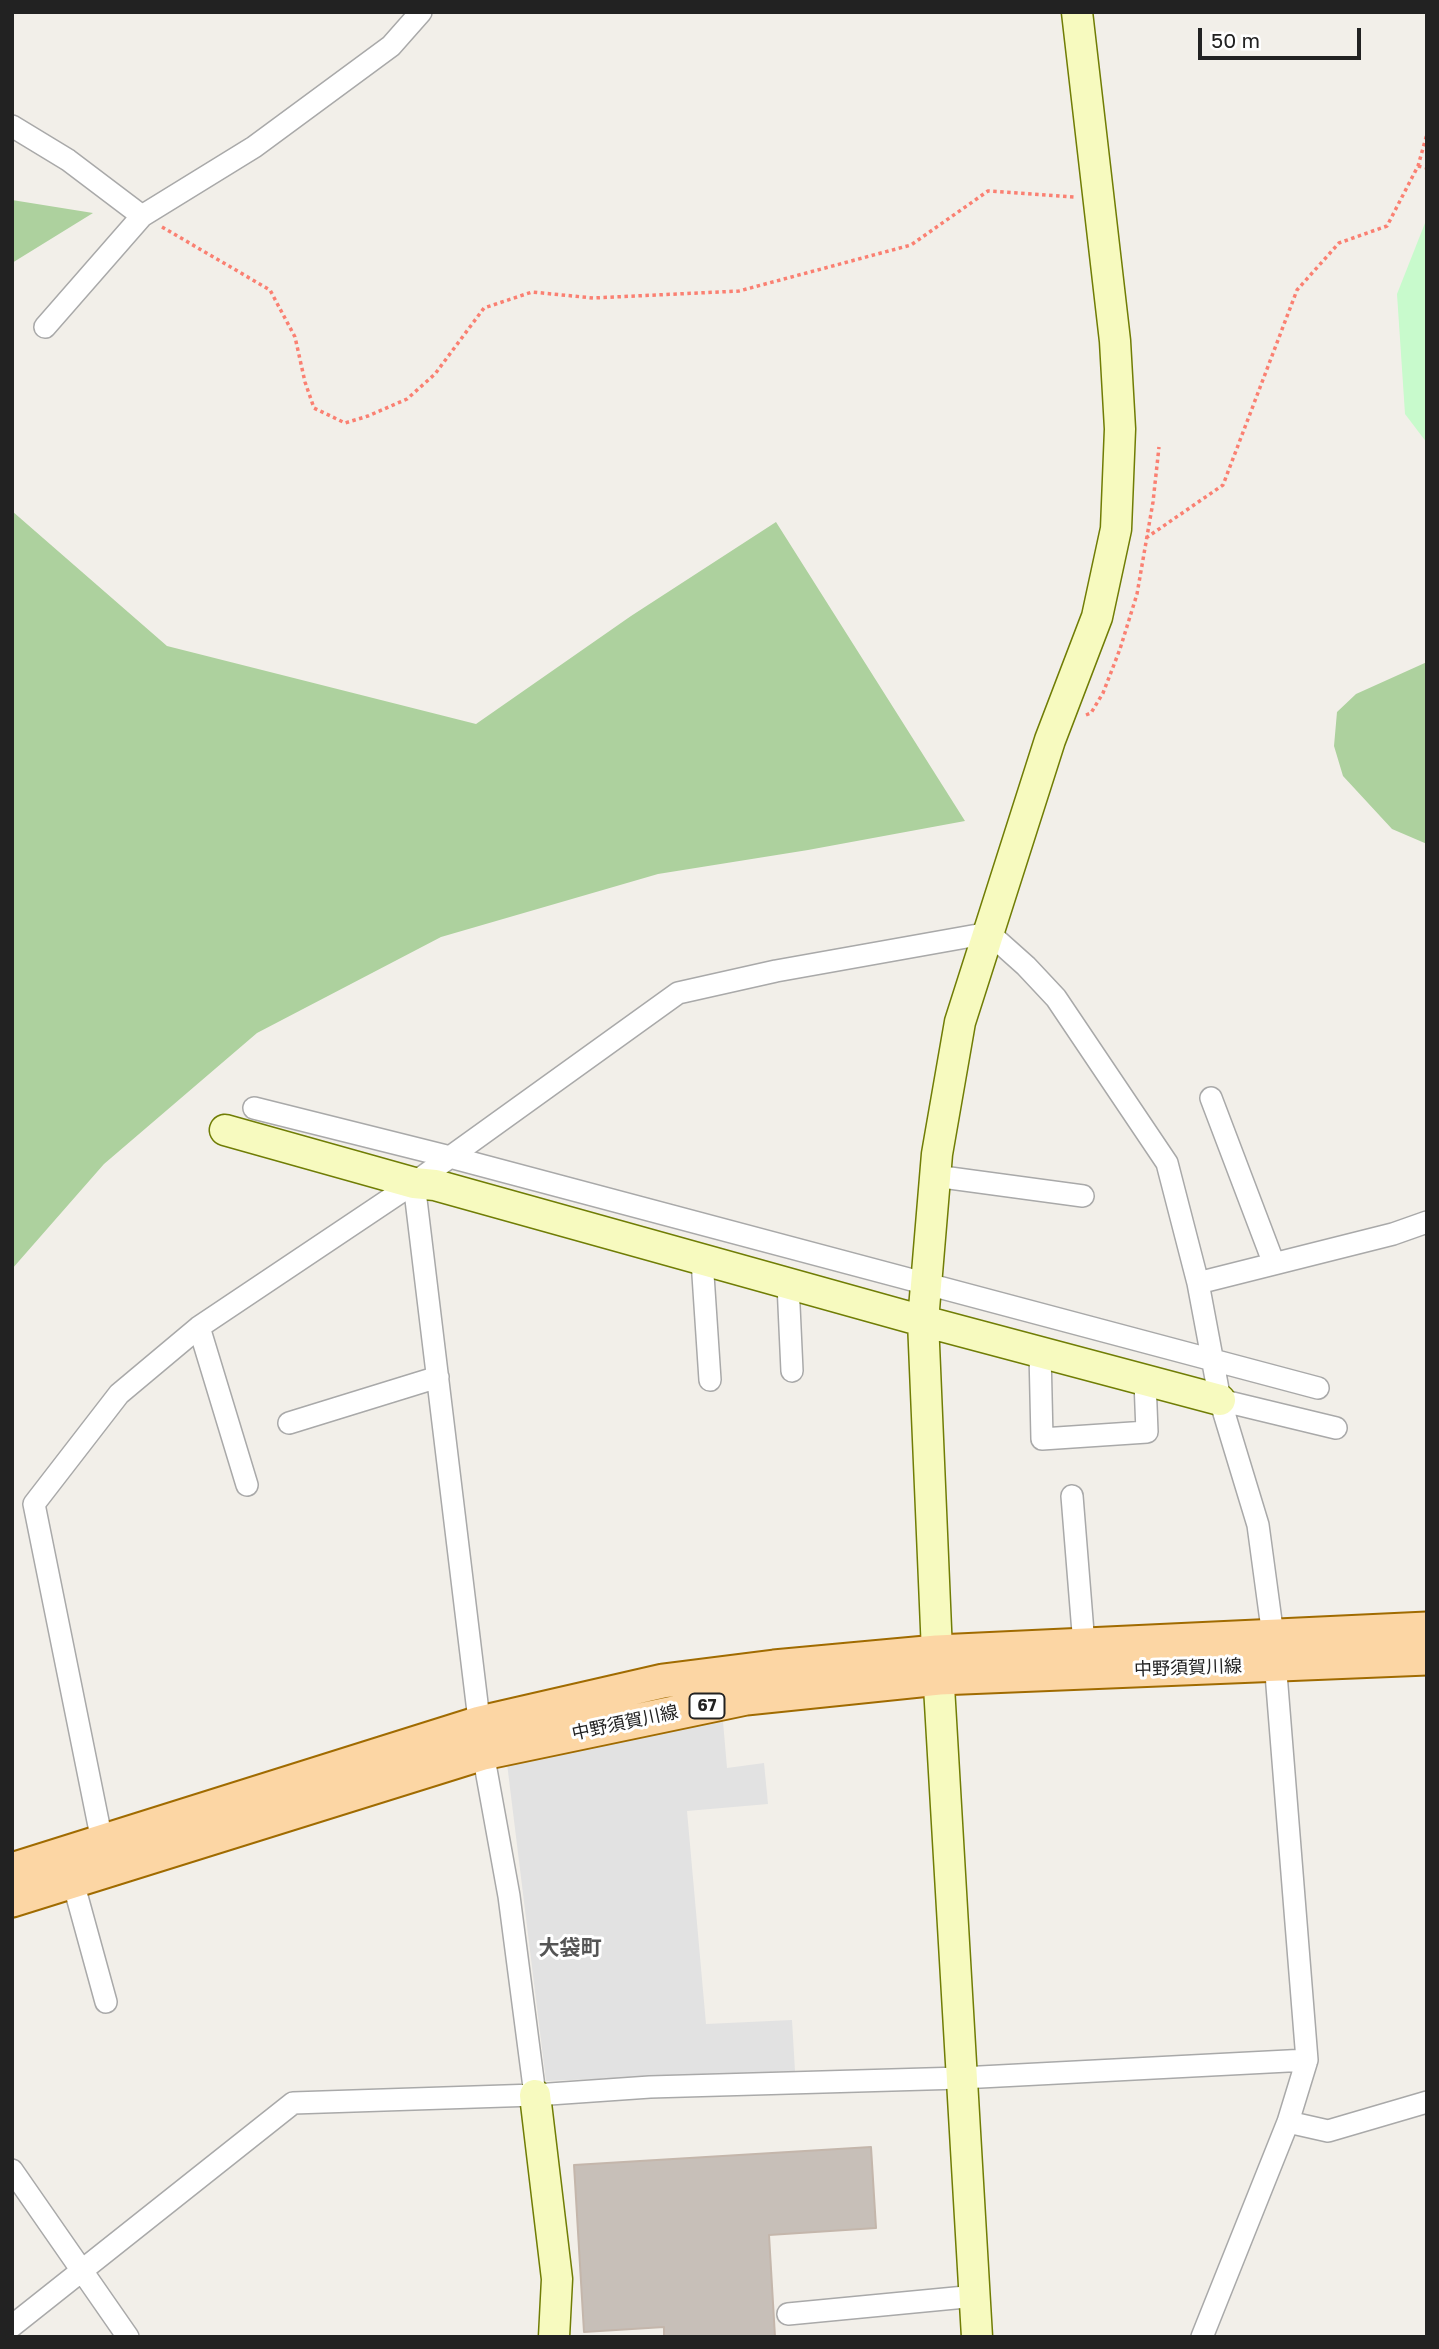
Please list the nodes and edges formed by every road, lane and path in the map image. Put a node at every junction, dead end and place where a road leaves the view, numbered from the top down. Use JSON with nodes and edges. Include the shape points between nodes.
{"nodes":[{"id":1,"x":421,"y":12,"type":"edge"},
{"id":2,"x":1077,"y":12,"type":"edge"},
{"id":3,"x":12,"y":126,"type":"edge"},
{"id":4,"x":1427,"y":134,"type":"edge"},
{"id":5,"x":1418,"y":166,"type":"junction"},
{"id":6,"x":1427,"y":168,"type":"edge"},
{"id":7,"x":1100,"y":198,"type":"junction"},
{"id":8,"x":142,"y":216,"type":"junction"},
{"id":9,"x":45,"y":327,"type":"dead end"},
{"id":10,"x":1146,"y":538,"type":"dead end"},
{"id":11,"x":989,"y":933,"type":"junction"},
{"id":12,"x":1211,"y":1098,"type":"dead end"},
{"id":13,"x":254,"y":1108,"type":"dead end"},
{"id":14,"x":225,"y":1130,"type":"dead end"},
{"id":15,"x":450,"y":1157,"type":"junction"},
{"id":16,"x":935,"y":1176,"type":"junction"},
{"id":17,"x":414,"y":1183,"type":"junction"},
{"id":18,"x":1083,"y":1196,"type":"dead end"},
{"id":19,"x":1427,"y":1222,"type":"edge"},
{"id":20,"x":702,"y":1260,"type":"junction"},
{"id":21,"x":1274,"y":1264,"type":"junction"},
{"id":22,"x":1198,"y":1283,"type":"junction"},
{"id":23,"x":788,"y":1284,"type":"junction"},
{"id":24,"x":926,"y":1285,"type":"junction"},
{"id":25,"x":923,"y":1321,"type":"junction"},
{"id":26,"x":199,"y":1327,"type":"junction"},
{"id":27,"x":1040,"y":1352,"type":"junction"},
{"id":28,"x":1212,"y":1359,"type":"junction"},
{"id":29,"x":792,"y":1371,"type":"dead end"},
{"id":30,"x":438,"y":1377,"type":"junction"},
{"id":31,"x":710,"y":1380,"type":"dead end"},
{"id":32,"x":1145,"y":1381,"type":"junction"},
{"id":33,"x":1318,"y":1388,"type":"dead end"},
{"id":34,"x":1220,"y":1400,"type":"junction"},
{"id":35,"x":289,"y":1423,"type":"dead end"},
{"id":36,"x":1336,"y":1428,"type":"dead end"},
{"id":37,"x":247,"y":1485,"type":"dead end"},
{"id":38,"x":1072,"y":1496,"type":"dead end"},
{"id":39,"x":1427,"y":1629,"type":"edge"},
{"id":40,"x":1084,"y":1645,"type":"junction"},
{"id":41,"x":1274,"y":1650,"type":"junction"},
{"id":42,"x":1427,"y":1658,"type":"edge"},
{"id":43,"x":938,"y":1665,"type":"junction"},
{"id":44,"x":481,"y":1738,"type":"junction"},
{"id":45,"x":105,"y":1856,"type":"junction"},
{"id":46,"x":12,"y":1870,"type":"edge"},
{"id":47,"x":73,"y":1882,"type":"junction"},
{"id":48,"x":12,"y":1900,"type":"edge"},
{"id":49,"x":106,"y":2002,"type":"dead end"},
{"id":50,"x":1307,"y":2060,"type":"junction"},
{"id":51,"x":961,"y":2078,"type":"junction"},
{"id":52,"x":535,"y":2095,"type":"junction"},
{"id":53,"x":1427,"y":2102,"type":"edge"},
{"id":54,"x":1288,"y":2122,"type":"junction"},
{"id":55,"x":12,"y":2170,"type":"edge"},
{"id":56,"x":82,"y":2271,"type":"junction"},
{"id":57,"x":976,"y":2296,"type":"junction"},
{"id":58,"x":788,"y":2314,"type":"dead end"},
{"id":59,"x":12,"y":2326,"type":"edge"},
{"id":60,"x":128,"y":2337,"type":"edge"},
{"id":61,"x":554,"y":2337,"type":"edge"},
{"id":62,"x":977,"y":2337,"type":"edge"},
{"id":63,"x":1202,"y":2337,"type":"edge"}],
"edges":[{"from":1,"to":8,"type":"street","via":[[391,46],[254,147]]},
{"from":2,"to":7,"type":"street"},
{"from":3,"to":8,"type":"street","via":[[68,160]]},
{"from":4,"to":5,"type":"path"},
{"from":5,"to":6,"type":"path"},
{"from":5,"to":10,"type":"path","via":[[1387,226],[1339,243],[1297,290],[1223,485]]},
{"from":7,"to":8,"type":"path","via":[[988,191],[911,245],[739,291],[593,298],[532,292],[484,308],[435,374],[407,398],[345,423],[314,408],[295,337],[270,290]]},
{"from":7,"to":11,"type":"street","via":[[1119,416],[1116,529],[1097,617],[1050,740]]},
{"from":8,"to":9,"type":"street"},
{"from":11,"to":15,"type":"street","via":[[678,993]]},
{"from":11,"to":16,"type":"street","via":[[960,1022]]},
{"from":11,"to":22,"type":"street","via":[[1056,998],[1167,1163]]},
{"from":12,"to":21,"type":"street"},
{"from":13,"to":15,"type":"street"},
{"from":14,"to":17,"type":"street"},
{"from":15,"to":17,"type":"street"},
{"from":15,"to":24,"type":"street"},
{"from":16,"to":18,"type":"street"},
{"from":16,"to":24,"type":"street"},
{"from":17,"to":20,"type":"street"},
{"from":17,"to":26,"type":"street"},
{"from":17,"to":30,"type":"street"},
{"from":19,"to":21,"type":"street"},
{"from":20,"to":23,"type":"street"},
{"from":20,"to":31,"type":"street"},
{"from":21,"to":22,"type":"street"},
{"from":22,"to":28,"type":"street"},
{"from":23,"to":25,"type":"street"},
{"from":23,"to":29,"type":"street"},
{"from":24,"to":25,"type":"street"},
{"from":24,"to":28,"type":"street"},
{"from":25,"to":27,"type":"street"},
{"from":25,"to":43,"type":"street"},
{"from":26,"to":37,"type":"street"},
{"from":26,"to":45,"type":"street","via":[[119,1394],[34,1504]]},
{"from":27,"to":32,"type":"street"},
{"from":27,"to":32,"type":"street","via":[[1042,1439],[1147,1432]]},
{"from":28,"to":33,"type":"street"},
{"from":28,"to":34,"type":"street"},
{"from":30,"to":35,"type":"street"},
{"from":30,"to":44,"type":"street"},
{"from":32,"to":34,"type":"street"},
{"from":34,"to":36,"type":"street"},
{"from":34,"to":41,"type":"street","via":[[1258,1525]]},
{"from":38,"to":40,"type":"street"},
{"from":39,"to":41,"type":"main road","name":"中野須賀川線","number":"67"},
{"from":40,"to":41,"type":"main road","name":"中野須賀川線","number":"67"},
{"from":40,"to":43,"type":"main road","name":"中野須賀川線","number":"67"},
{"from":41,"to":42,"type":"main road","name":"中野須賀川線","number":"67"},
{"from":41,"to":43,"type":"main road","name":"中野須賀川線","number":"67"},
{"from":41,"to":50,"type":"street"},
{"from":43,"to":44,"type":"main road","name":"中野須賀川線","number":"67","via":[[774,1667],[663,1681]]},
{"from":43,"to":51,"type":"street"},
{"from":44,"to":45,"type":"main road","name":"中野須賀川線","number":"67"},
{"from":44,"to":52,"type":"street","via":[[509,1896]]},
{"from":45,"to":46,"type":"main road","name":"中野須賀川線","number":"67"},
{"from":45,"to":47,"type":"main road","name":"中野須賀川線","number":"67"},
{"from":47,"to":48,"type":"main road","name":"中野須賀川線","number":"67"},
{"from":47,"to":49,"type":"street"},
{"from":50,"to":51,"type":"street"},
{"from":50,"to":54,"type":"street"},
{"from":51,"to":52,"type":"street"},
{"from":51,"to":57,"type":"street"},
{"from":52,"to":56,"type":"street","via":[[293,2103]]},
{"from":52,"to":61,"type":"street","via":[[557,2279]]},
{"from":53,"to":54,"type":"street","via":[[1328,2131]]},
{"from":54,"to":63,"type":"street"},
{"from":55,"to":56,"type":"street"},
{"from":56,"to":59,"type":"street"},
{"from":56,"to":60,"type":"street"},
{"from":57,"to":58,"type":"street"},
{"from":57,"to":62,"type":"street"}]}
